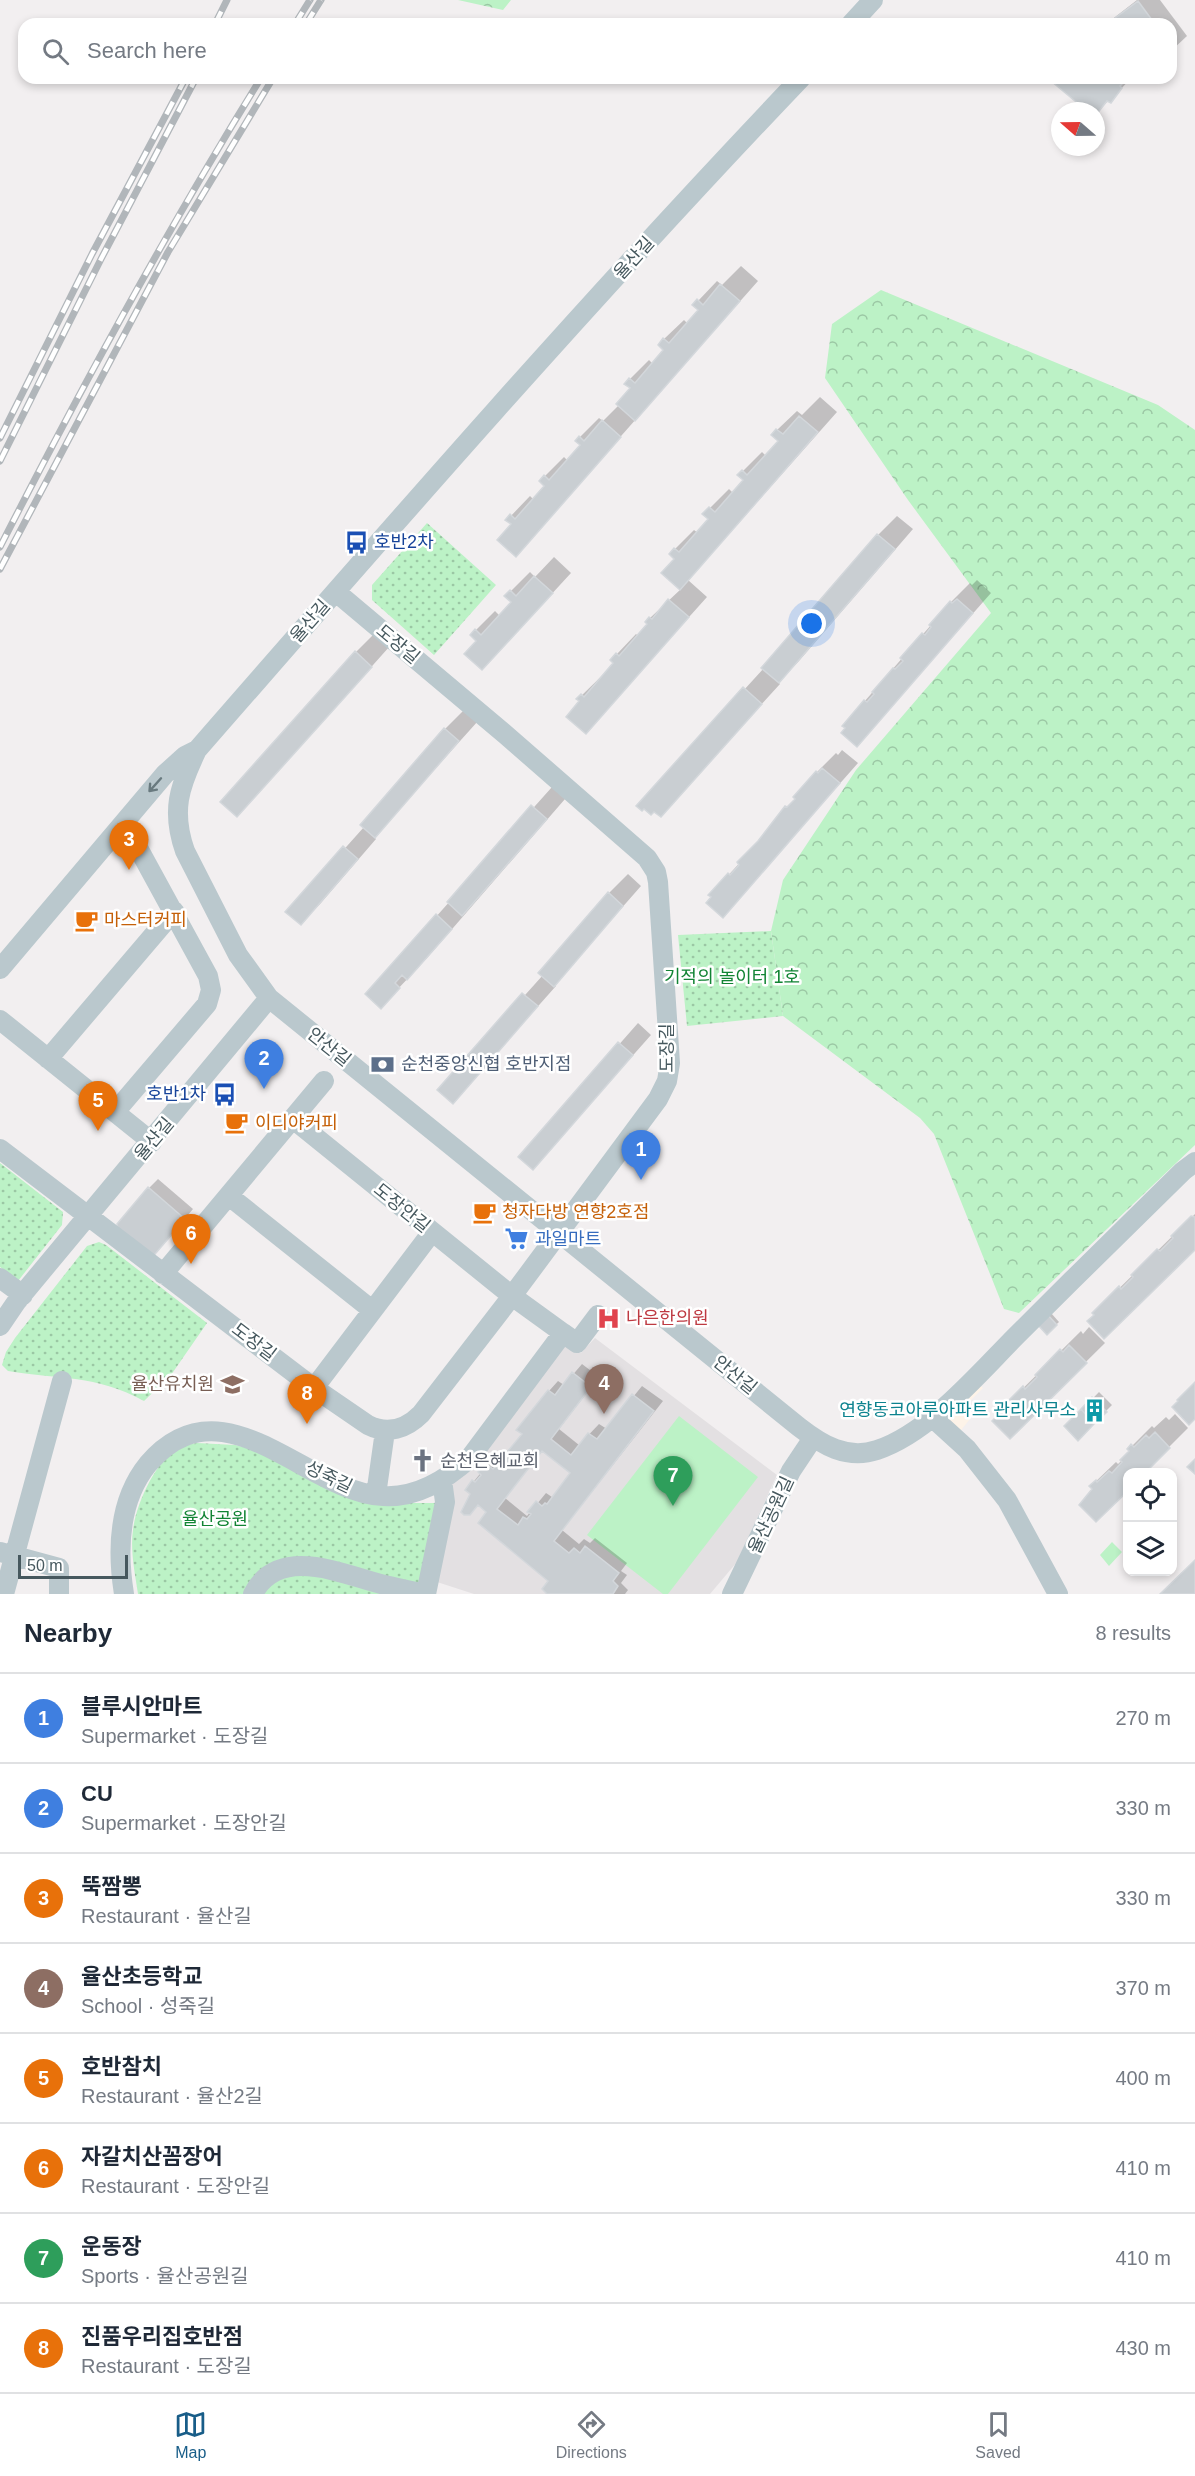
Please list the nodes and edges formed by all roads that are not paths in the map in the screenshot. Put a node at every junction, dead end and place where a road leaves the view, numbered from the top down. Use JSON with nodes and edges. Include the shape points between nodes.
{"nodes":[{"id":1,"x":873,"y":0,"type":"edge"},
{"id":2,"x":856,"y":18,"type":"edge"},
{"id":3,"x":795,"y":84,"type":"edge"},
{"id":4,"x":336,"y":592,"type":"junction"},
{"id":5,"x":197,"y":750,"type":"junction"},
{"id":6,"x":120,"y":827,"type":"junction"},
{"id":7,"x":174,"y":911,"type":"junction"},
{"id":8,"x":0,"y":969,"type":"edge"},
{"id":9,"x":269,"y":998,"type":"junction"},
{"id":10,"x":0,"y":1020,"type":"edge"},
{"id":11,"x":48,"y":1059,"type":"junction"},
{"id":12,"x":324,"y":1081,"type":"dead end"},
{"id":13,"x":115,"y":1112,"type":"junction"},
{"id":14,"x":293,"y":1119,"type":"junction"},
{"id":15,"x":152,"y":1142,"type":"junction"},
{"id":16,"x":0,"y":1149,"type":"edge"},
{"id":17,"x":1195,"y":1162,"type":"edge"},
{"id":18,"x":229,"y":1196,"type":"junction"},
{"id":19,"x":88,"y":1217,"type":"junction"},
{"id":20,"x":432,"y":1232,"type":"junction"},
{"id":21,"x":559,"y":1233,"type":"junction"},
{"id":22,"x":163,"y":1274,"type":"junction"},
{"id":23,"x":0,"y":1278,"type":"edge"},
{"id":24,"x":23,"y":1295,"type":"junction"},
{"id":25,"x":512,"y":1296,"type":"junction"},
{"id":26,"x":372,"y":1310,"type":"junction"},
{"id":27,"x":598,"y":1315,"type":"dead end"},
{"id":28,"x":0,"y":1326,"type":"edge"},
{"id":29,"x":562,"y":1333,"type":"junction"},
{"id":30,"x":62,"y":1381,"type":"dead end"},
{"id":31,"x":314,"y":1388,"type":"junction"},
{"id":32,"x":933,"y":1418,"type":"junction"},
{"id":33,"x":385,"y":1431,"type":"junction"},
{"id":34,"x":813,"y":1438,"type":"junction"},
{"id":35,"x":442,"y":1480,"type":"junction"},
{"id":36,"x":376,"y":1495,"type":"junction"},
{"id":37,"x":8,"y":1554,"type":"edge"},
{"id":38,"x":387,"y":1590,"type":"edge"},
{"id":39,"x":4,"y":1594,"type":"edge"},
{"id":40,"x":59,"y":1594,"type":"edge"},
{"id":41,"x":124,"y":1594,"type":"edge"},
{"id":42,"x":253,"y":1594,"type":"edge"},
{"id":43,"x":425,"y":1594,"type":"edge"},
{"id":44,"x":732,"y":1594,"type":"edge"},
{"id":45,"x":1058,"y":1594,"type":"edge"}],
"edges":[{"from":1,"to":2,"type":"street"},
{"from":3,"to":4,"type":"street","name":"율산길","via":[[691,194]]},
{"from":4,"to":5,"type":"street","name":"율산길"},
{"from":4,"to":21,"type":"street","name":"도장길","via":[[647,858],[656,872],[670,1063],[667,1081],[640,1126]]},
{"from":5,"to":6,"type":"street","one_way":true,"via":[[174,765]]},
{"from":5,"to":9,"type":"street","name":"율산길","via":[[181,787],[177,807],[179,835],[238,955]]},
{"from":6,"to":7,"type":"street","via":[[137,846]]},
{"from":6,"to":8,"type":"street"},
{"from":7,"to":11,"type":"street"},
{"from":7,"to":13,"type":"street","via":[[208,976],[211,990],[207,1004]]},
{"from":9,"to":15,"type":"street","name":"율산길"},
{"from":9,"to":21,"type":"street","name":"안산길"},
{"from":10,"to":11,"type":"street"},
{"from":11,"to":13,"type":"street"},
{"from":12,"to":14,"type":"street"},
{"from":13,"to":15,"type":"street"},
{"from":14,"to":18,"type":"street"},
{"from":14,"to":20,"type":"street","name":"도장안길"},
{"from":15,"to":19,"type":"street","name":"율산길"},
{"from":16,"to":19,"type":"street"},
{"from":17,"to":32,"type":"street","name":"안산길"},
{"from":18,"to":22,"type":"street"},
{"from":18,"to":26,"type":"street"},
{"from":19,"to":22,"type":"street","name":"도장길"},
{"from":19,"to":24,"type":"street","name":"율산길"},
{"from":20,"to":25,"type":"street","name":"도장안길"},
{"from":20,"to":26,"type":"street"},
{"from":21,"to":25,"type":"street","name":"도장길"},
{"from":21,"to":34,"type":"street","name":"안산길"},
{"from":22,"to":31,"type":"street","name":"도장길"},
{"from":23,"to":24,"type":"street"},
{"from":24,"to":28,"type":"street","name":"율산길"},
{"from":25,"to":29,"type":"street"},
{"from":25,"to":33,"type":"street","name":"도장길","via":[[421,1414],[405,1426]]},
{"from":26,"to":31,"type":"street"},
{"from":27,"to":29,"type":"street","via":[[577,1343]]},
{"from":29,"to":35,"type":"street","name":"성죽길","via":[[469,1459]]},
{"from":30,"to":37,"type":"street"},
{"from":31,"to":33,"type":"street","name":"도장길","via":[[368,1425]]},
{"from":32,"to":34,"type":"street","name":"안산길","via":[[878,1450],[861,1454],[830,1448]]},
{"from":32,"to":45,"type":"street","via":[[967,1449],[1007,1500]]},
{"from":33,"to":36,"type":"street"},
{"from":34,"to":44,"type":"street","name":"율산공원길","via":[[791,1471]]},
{"from":35,"to":36,"type":"street","name":"성죽길","via":[[402,1495]]},
{"from":35,"to":43,"type":"street","via":[[445,1502]]},
{"from":36,"to":41,"type":"street","name":"성죽길","via":[[342,1486],[253,1440],[214,1432],[177,1439],[142,1472],[130,1497],[120,1529]]},
{"from":37,"to":39,"type":"street"},
{"from":37,"to":40,"type":"street","via":[[59,1568]]},
{"from":38,"to":42,"type":"street","via":[[350,1574],[302,1565],[266,1577]]},
{"from":38,"to":43,"type":"street"}]}
